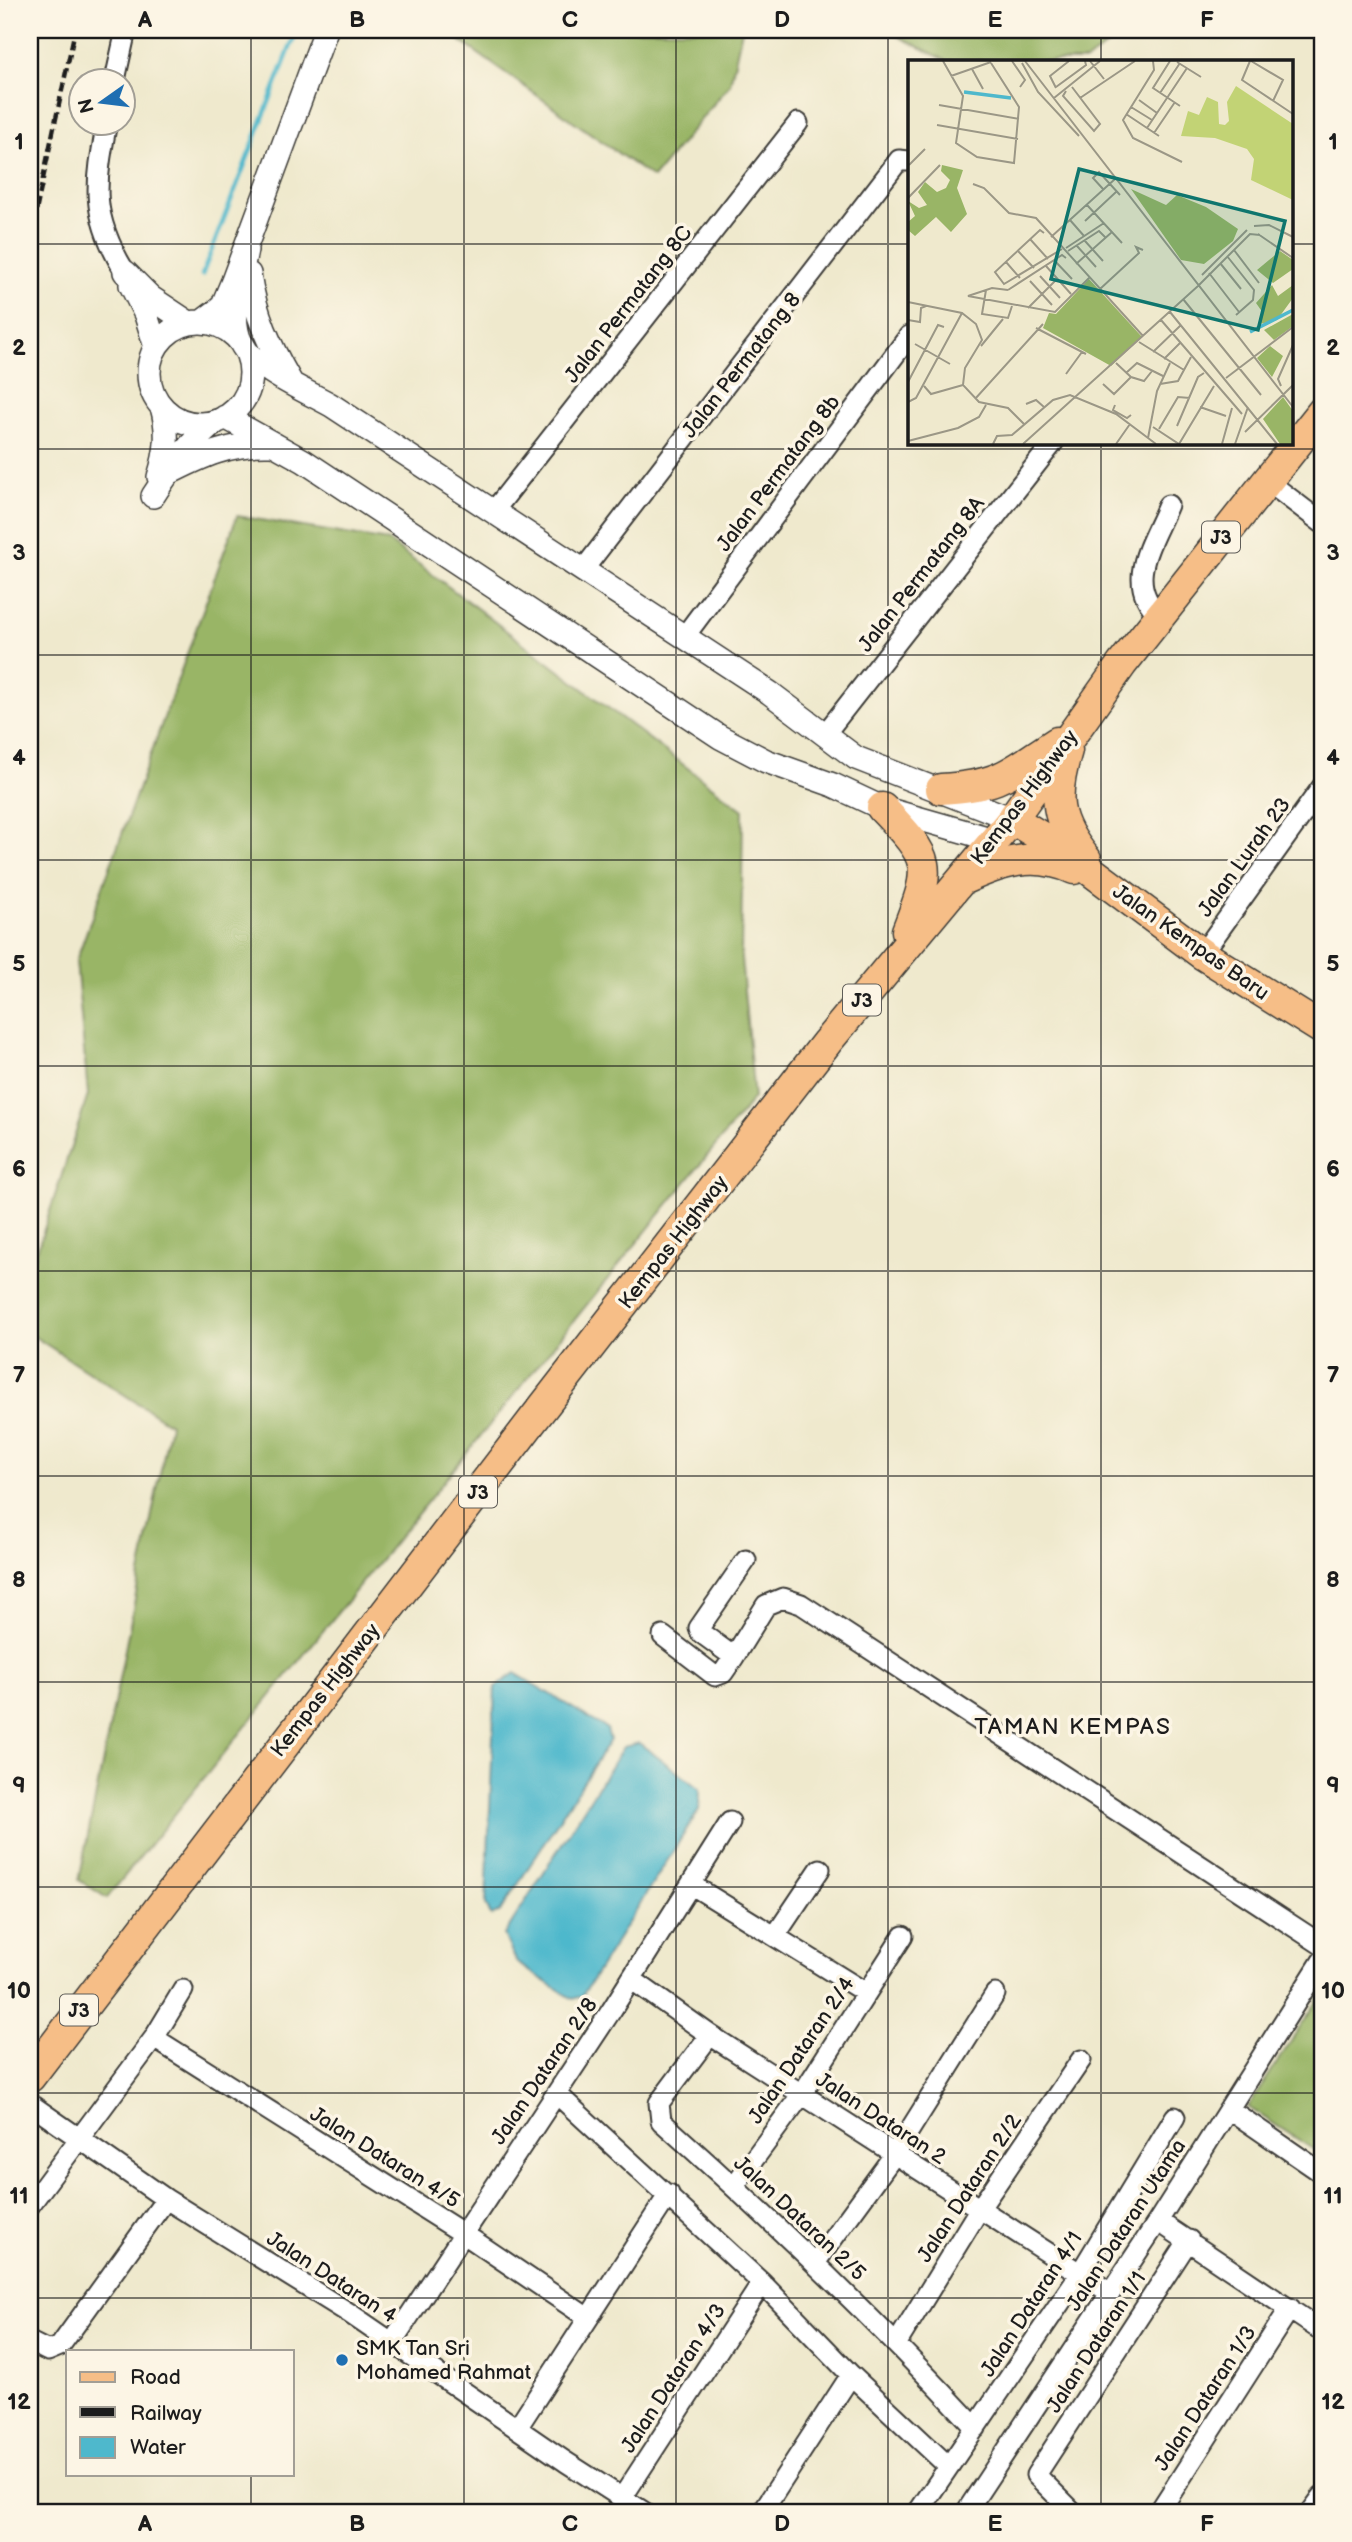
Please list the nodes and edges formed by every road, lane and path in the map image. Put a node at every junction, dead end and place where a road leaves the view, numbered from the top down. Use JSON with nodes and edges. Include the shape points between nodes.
{"nodes":[{"id":1,"x":126,"y":30,"type":"edge"},
{"id":2,"x":326,"y":30,"type":"edge"},
{"id":3,"x":118,"y":66,"type":"edge"},
{"id":4,"x":798,"y":123,"type":"dead end"},
{"id":5,"x":105,"y":136,"type":"edge"},
{"id":6,"x":904,"y":161,"type":"edge"},
{"id":7,"x":246,"y":250,"type":"junction"},
{"id":8,"x":125,"y":272,"type":"junction"},
{"id":9,"x":195,"y":323,"type":"junction"},
{"id":10,"x":908,"y":337,"type":"edge"},
{"id":11,"x":241,"y":343,"type":"junction"},
{"id":12,"x":156,"y":347,"type":"junction"},
{"id":13,"x":291,"y":382,"type":"junction"},
{"id":14,"x":162,"y":407,"type":"junction"},
{"id":15,"x":1322,"y":412,"type":"edge"},
{"id":16,"x":221,"y":419,"type":"junction"},
{"id":17,"x":274,"y":444,"type":"junction"},
{"id":18,"x":1052,"y":444,"type":"edge"},
{"id":19,"x":167,"y":474,"type":"junction"},
{"id":20,"x":1266,"y":480,"type":"junction"},
{"id":21,"x":1168,"y":505,"type":"dead end"},
{"id":22,"x":493,"y":512,"type":"junction"},
{"id":23,"x":1322,"y":523,"type":"edge"},
{"id":24,"x":583,"y":570,"type":"junction"},
{"id":25,"x":1160,"y":616,"type":"junction"},
{"id":26,"x":684,"y":637,"type":"junction"},
{"id":27,"x":1072,"y":733,"type":"junction"},
{"id":28,"x":825,"y":734,"type":"junction"},
{"id":29,"x":1322,"y":787,"type":"edge"},
{"id":30,"x":941,"y":789,"type":"junction"},
{"id":31,"x":882,"y":808,"type":"junction"},
{"id":32,"x":1003,"y":830,"type":"junction"},
{"id":33,"x":959,"y":881,"type":"junction"},
{"id":34,"x":1104,"y":881,"type":"junction"},
{"id":35,"x":1202,"y":954,"type":"junction"},
{"id":36,"x":897,"y":957,"type":"junction"},
{"id":37,"x":1322,"y":1029,"type":"edge"},
{"id":38,"x":746,"y":1560,"type":"dead end"},
{"id":39,"x":663,"y":1636,"type":"dead end"},
{"id":40,"x":734,"y":1657,"type":"junction"},
{"id":41,"x":730,"y":1822,"type":"dead end"},
{"id":42,"x":820,"y":1869,"type":"dead end"},
{"id":43,"x":692,"y":1885,"type":"junction"},
{"id":44,"x":775,"y":1936,"type":"junction"},
{"id":45,"x":903,"y":1936,"type":"dead end"},
{"id":46,"x":1322,"y":1945,"type":"edge"},
{"id":47,"x":1322,"y":1961,"type":"edge"},
{"id":48,"x":631,"y":1979,"type":"junction"},
{"id":49,"x":183,"y":1990,"type":"dead end"},
{"id":50,"x":866,"y":1993,"type":"junction"},
{"id":51,"x":995,"y":1994,"type":"dead end"},
{"id":52,"x":710,"y":2035,"type":"junction"},
{"id":53,"x":154,"y":2038,"type":"junction"},
{"id":54,"x":1082,"y":2060,"type":"dead end"},
{"id":55,"x":30,"y":2077,"type":"edge"},
{"id":56,"x":557,"y":2094,"type":"junction"},
{"id":57,"x":802,"y":2094,"type":"junction"},
{"id":58,"x":30,"y":2104,"type":"edge"},
{"id":59,"x":1228,"y":2109,"type":"junction"},
{"id":60,"x":1175,"y":2117,"type":"dead end"},
{"id":61,"x":79,"y":2138,"type":"junction"},
{"id":62,"x":894,"y":2155,"type":"junction"},
{"id":63,"x":1322,"y":2173,"type":"edge"},
{"id":64,"x":734,"y":2186,"type":"junction"},
{"id":65,"x":669,"y":2194,"type":"junction"},
{"id":66,"x":166,"y":2199,"type":"junction"},
{"id":67,"x":30,"y":2205,"type":"edge"},
{"id":68,"x":980,"y":2208,"type":"junction"},
{"id":69,"x":1158,"y":2221,"type":"junction"},
{"id":70,"x":464,"y":2234,"type":"junction"},
{"id":71,"x":1189,"y":2240,"type":"junction"},
{"id":72,"x":815,"y":2263,"type":"junction"},
{"id":73,"x":1079,"y":2275,"type":"junction"},
{"id":74,"x":762,"y":2283,"type":"junction"},
{"id":75,"x":1109,"y":2292,"type":"junction"},
{"id":76,"x":1290,"y":2308,"type":"junction"},
{"id":77,"x":588,"y":2318,"type":"junction"},
{"id":78,"x":1322,"y":2331,"type":"edge"},
{"id":79,"x":30,"y":2342,"type":"edge"},
{"id":80,"x":392,"y":2342,"type":"junction"},
{"id":81,"x":897,"y":2343,"type":"junction"},
{"id":82,"x":851,"y":2375,"type":"junction"},
{"id":83,"x":517,"y":2428,"type":"junction"},
{"id":84,"x":976,"y":2428,"type":"junction"},
{"id":85,"x":948,"y":2466,"type":"junction"},
{"id":86,"x":1322,"y":2497,"type":"edge"},
{"id":87,"x":622,"y":2498,"type":"junction"},
{"id":88,"x":972,"y":2510,"type":"edge"},
{"id":89,"x":644,"y":2512,"type":"edge"},
{"id":90,"x":762,"y":2512,"type":"edge"},
{"id":91,"x":918,"y":2512,"type":"edge"},
{"id":92,"x":1073,"y":2512,"type":"edge"},
{"id":93,"x":1159,"y":2512,"type":"edge"},
{"id":94,"x":1311,"y":2512,"type":"edge"}],
"edges":[{"from":1,"to":3,"type":"street"},
{"from":2,"to":7,"type":"street"},
{"from":4,"to":22,"type":"street","name":"Jalan Permatang 8C"},
{"from":5,"to":8,"type":"street","via":[[96,195],[104,233]]},
{"from":6,"to":24,"type":"street","name":"Jalan Permatang 8"},
{"from":7,"to":9,"type":"street","via":[[222,307]]},
{"from":7,"to":11,"type":"street","via":[[237,313]]},
{"from":7,"to":13,"type":"street","via":[[257,316]]},
{"from":8,"to":9,"type":"street","via":[[150,297]]},
{"from":8,"to":12,"type":"street"},
{"from":9,"to":11,"type":"street","via":[[230,332]]},
{"from":9,"to":12,"type":"street","via":[[166,335]]},
{"from":10,"to":26,"type":"street","name":"Jalan Permatang 8b"},
{"from":11,"to":13,"type":"street","via":[[258,363]]},
{"from":11,"to":16,"type":"street","via":[[249,363],[250,384],[236,409]]},
{"from":12,"to":14,"type":"street","via":[[149,377]]},
{"from":13,"to":22,"type":"street"},
{"from":14,"to":16,"type":"street","via":[[187,422]]},
{"from":14,"to":19,"type":"street","via":[[167,451],[153,496]]},
{"from":15,"to":20,"type":"main road","name":"Kempas Highway","number":"J3"},
{"from":16,"to":17,"type":"street"},
{"from":16,"to":19,"type":"street","via":[[198,436]]},
{"from":17,"to":19,"type":"street","via":[[211,451]]},
{"from":17,"to":31,"type":"street","via":[[720,737],[766,761]]},
{"from":18,"to":28,"type":"street","name":"Jalan Permatang 8A"},
{"from":20,"to":23,"type":"street"},
{"from":20,"to":25,"type":"main road","name":"Kempas Highway","number":"J3"},
{"from":21,"to":25,"type":"street","via":[[1139,578],[1147,604]]},
{"from":22,"to":24,"type":"street"},
{"from":24,"to":26,"type":"street"},
{"from":25,"to":27,"type":"main road","name":"Kempas Highway","number":"J3"},
{"from":26,"to":28,"type":"street"},
{"from":27,"to":30,"type":"main road","via":[[1006,778],[982,786]]},
{"from":27,"to":32,"type":"main road","name":"Kempas Highway","number":"J3"},
{"from":27,"to":34,"type":"main road","via":[[1058,779],[1060,820]]},
{"from":28,"to":30,"type":"street","via":[[856,758]]},
{"from":29,"to":35,"type":"street","name":"Jalan Lurah 23"},
{"from":30,"to":32,"type":"street"},
{"from":31,"to":32,"type":"street"},
{"from":31,"to":36,"type":"main road","via":[[916,844],[925,884]]},
{"from":32,"to":33,"type":"main road","name":"Kempas Highway","number":"J3"},
{"from":32,"to":34,"type":"main road","name":"Jalan Kempas Baru","via":[[1063,850]]},
{"from":33,"to":34,"type":"main road","via":[[1029,857],[1054,860]]},
{"from":33,"to":36,"type":"main road","name":"Kempas Highway","number":"J3"},
{"from":34,"to":35,"type":"main road","name":"Jalan Kempas Baru"},
{"from":35,"to":37,"type":"main road","name":"Jalan Kempas Baru"},
{"from":36,"to":55,"type":"main road","name":"Kempas Highway","number":"J3","via":[[525,1430]]},
{"from":38,"to":40,"type":"street","via":[[699,1628]]},
{"from":39,"to":40,"type":"street","via":[[715,1676],[723,1673]]},
{"from":40,"to":46,"type":"street","via":[[766,1605],[783,1598],[800,1604]]},
{"from":41,"to":43,"type":"street","name":"Jalan Dataran 2/8"},
{"from":42,"to":44,"type":"street"},
{"from":43,"to":44,"type":"street"},
{"from":43,"to":48,"type":"street","name":"Jalan Dataran 2/8"},
{"from":44,"to":50,"type":"street"},
{"from":45,"to":50,"type":"street","name":"Jalan Dataran 2/4"},
{"from":47,"to":59,"type":"street","name":"Jalan Dataran Utama"},
{"from":48,"to":52,"type":"street","name":"Jalan Dataran 2"},
{"from":48,"to":56,"type":"street","name":"Jalan Dataran 2/8"},
{"from":49,"to":53,"type":"street"},
{"from":50,"to":57,"type":"street","name":"Jalan Dataran 2/4"},
{"from":51,"to":62,"type":"street"},
{"from":52,"to":57,"type":"street","name":"Jalan Dataran 2"},
{"from":52,"to":64,"type":"street","name":"Jalan Dataran 2/5","via":[[659,2103],[658,2112],[661,2121]]},
{"from":53,"to":61,"type":"street"},
{"from":53,"to":70,"type":"street","name":"Jalan Dataran 4/5"},
{"from":54,"to":68,"type":"street","name":"Jalan Dataran 2/2"},
{"from":56,"to":65,"type":"street"},
{"from":56,"to":70,"type":"street","name":"Jalan Dataran 2/8"},
{"from":57,"to":62,"type":"street","name":"Jalan Dataran 2"},
{"from":57,"to":64,"type":"street","name":"Jalan Dataran 2/4"},
{"from":58,"to":61,"type":"street","name":"Jalan Dataran 4"},
{"from":59,"to":63,"type":"street"},
{"from":59,"to":69,"type":"street","name":"Jalan Dataran Utama"},
{"from":60,"to":73,"type":"street","name":"Jalan Dataran 4/1"},
{"from":61,"to":66,"type":"street","name":"Jalan Dataran 4"},
{"from":61,"to":67,"type":"street"},
{"from":62,"to":68,"type":"street","name":"Jalan Dataran 2"},
{"from":62,"to":72,"type":"street"},
{"from":64,"to":72,"type":"street","name":"Jalan Dataran 2/5"},
{"from":65,"to":74,"type":"street"},
{"from":65,"to":77,"type":"street"},
{"from":66,"to":79,"type":"street","via":[[60,2346],[48,2351]]},
{"from":66,"to":80,"type":"street","name":"Jalan Dataran 4"},
{"from":68,"to":73,"type":"street","name":"Jalan Dataran 2"},
{"from":68,"to":81,"type":"street","name":"Jalan Dataran 2/2"},
{"from":69,"to":71,"type":"street"},
{"from":69,"to":75,"type":"street","name":"Jalan Dataran Utama"},
{"from":70,"to":77,"type":"street","name":"Jalan Dataran 4/5"},
{"from":70,"to":80,"type":"street","name":"Jalan Dataran 2/8"},
{"from":71,"to":76,"type":"street"},
{"from":71,"to":92,"type":"street","name":"Jalan Dataran 1/1","via":[[1036,2475]]},
{"from":72,"to":81,"type":"street","name":"Jalan Dataran 2/5"},
{"from":73,"to":75,"type":"street","name":"Jalan Dataran 2"},
{"from":73,"to":84,"type":"street","name":"Jalan Dataran 4/1"},
{"from":74,"to":82,"type":"street"},
{"from":74,"to":87,"type":"street","name":"Jalan Dataran 4/3"},
{"from":75,"to":88,"type":"street","name":"Jalan Dataran Utama"},
{"from":76,"to":78,"type":"street"},
{"from":76,"to":93,"type":"street","name":"Jalan Dataran 1/3"},
{"from":77,"to":83,"type":"street"},
{"from":80,"to":83,"type":"street","name":"Jalan Dataran 4"},
{"from":81,"to":84,"type":"street","name":"Jalan Dataran 2/5"},
{"from":82,"to":85,"type":"street"},
{"from":82,"to":90,"type":"street"},
{"from":83,"to":87,"type":"street","name":"Jalan Dataran 4"},
{"from":84,"to":85,"type":"street","name":"Jalan Dataran 4/1"},
{"from":85,"to":91,"type":"street","name":"Jalan Dataran 4/1"},
{"from":86,"to":94,"type":"street"},
{"from":87,"to":89,"type":"street","name":"Jalan Dataran 4"}]}
